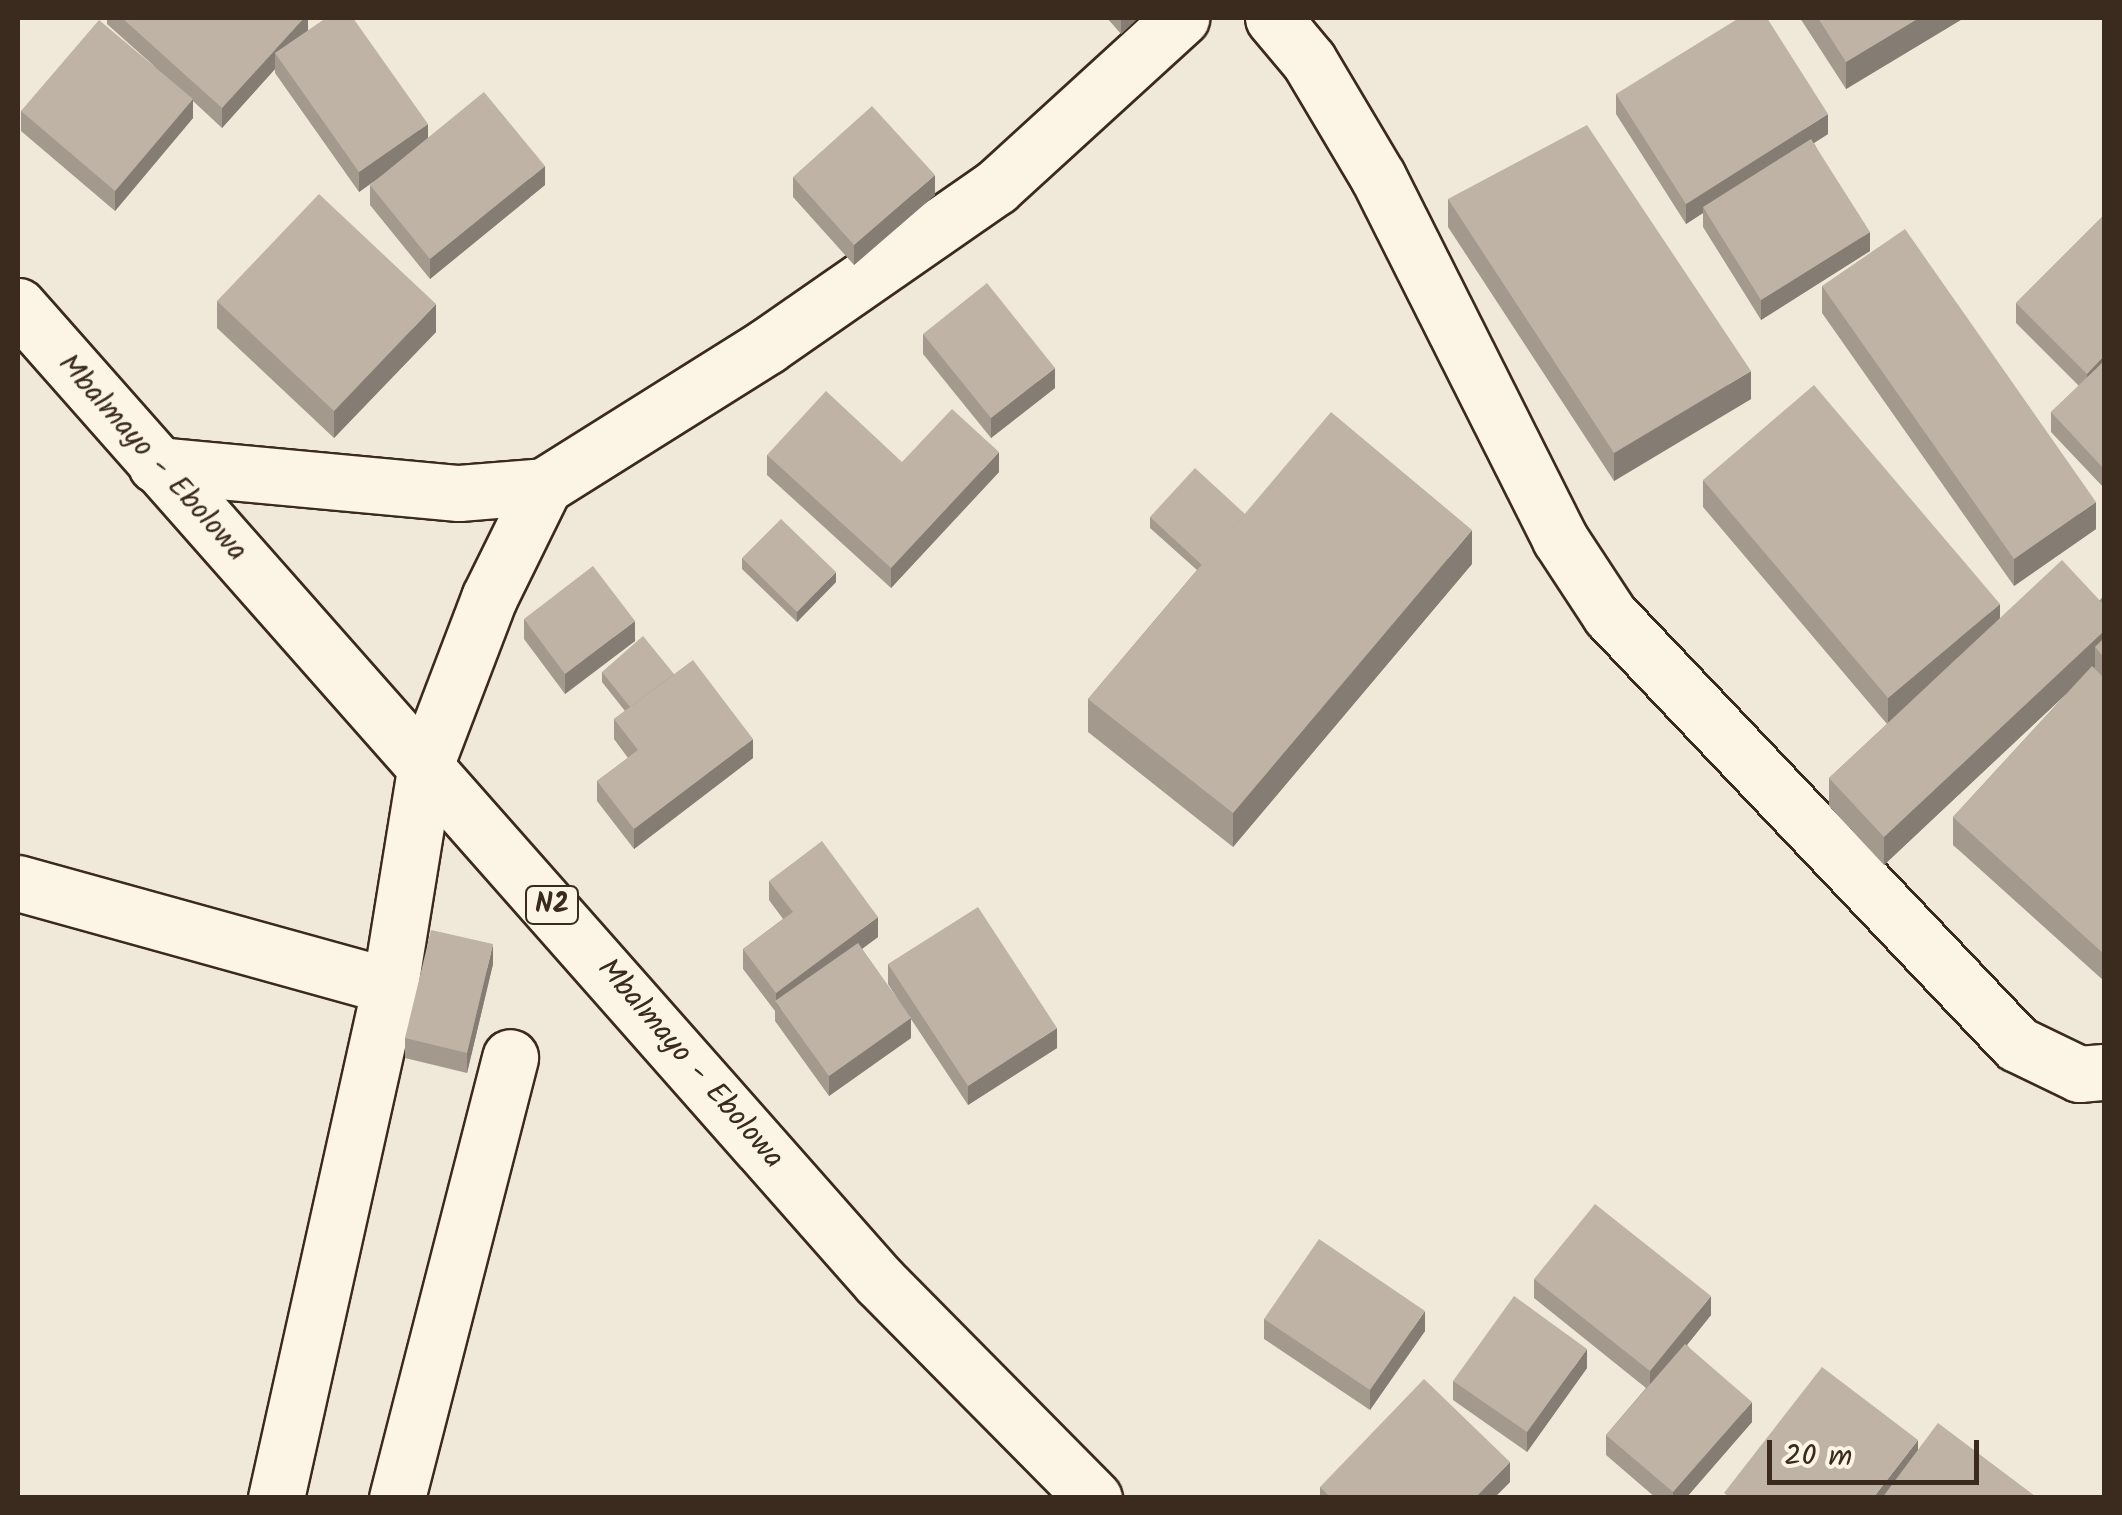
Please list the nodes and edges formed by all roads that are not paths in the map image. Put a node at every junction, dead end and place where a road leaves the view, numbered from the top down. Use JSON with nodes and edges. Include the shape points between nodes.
{"nodes":[{"id":1,"x":1180,"y":18,"type":"edge"},
{"id":2,"x":1272,"y":18,"type":"edge"},
{"id":3,"x":18,"y":306,"type":"edge"},
{"id":4,"x":156,"y":465,"type":"junction"},
{"id":5,"x":544,"y":486,"type":"junction"},
{"id":6,"x":426,"y":763,"type":"junction"},
{"id":7,"x":18,"y":883,"type":"edge"},
{"id":8,"x":390,"y":986,"type":"junction"},
{"id":9,"x":510,"y":1058,"type":"dead end"},
{"id":10,"x":2104,"y":1072,"type":"edge"},
{"id":11,"x":276,"y":1498,"type":"edge"},
{"id":12,"x":397,"y":1498,"type":"edge"},
{"id":13,"x":1094,"y":1498,"type":"edge"}],
"edges":[{"from":1,"to":5,"type":"main road","via":[[996,187],[767,346]]},
{"from":2,"to":10,"type":"main road","via":[[1309,62],[1378,177],[1560,539],[1610,614],[2017,1044],[2078,1074]]},
{"from":3,"to":4,"type":"main road","name":"Mbalmayo - Ebolowa","number":"N2"},
{"from":4,"to":5,"type":"main road","via":[[458,494]]},
{"from":4,"to":6,"type":"main road","name":"Mbalmayo - Ebolowa","number":"N2"},
{"from":5,"to":6,"type":"main road","via":[[489,598]]},
{"from":6,"to":8,"type":"main road"},
{"from":6,"to":13,"type":"main road","name":"Mbalmayo - Ebolowa","number":"N2","via":[[880,1282]]},
{"from":7,"to":8,"type":"main road"},
{"from":8,"to":11,"type":"main road"},
{"from":9,"to":12,"type":"main road"}]}
